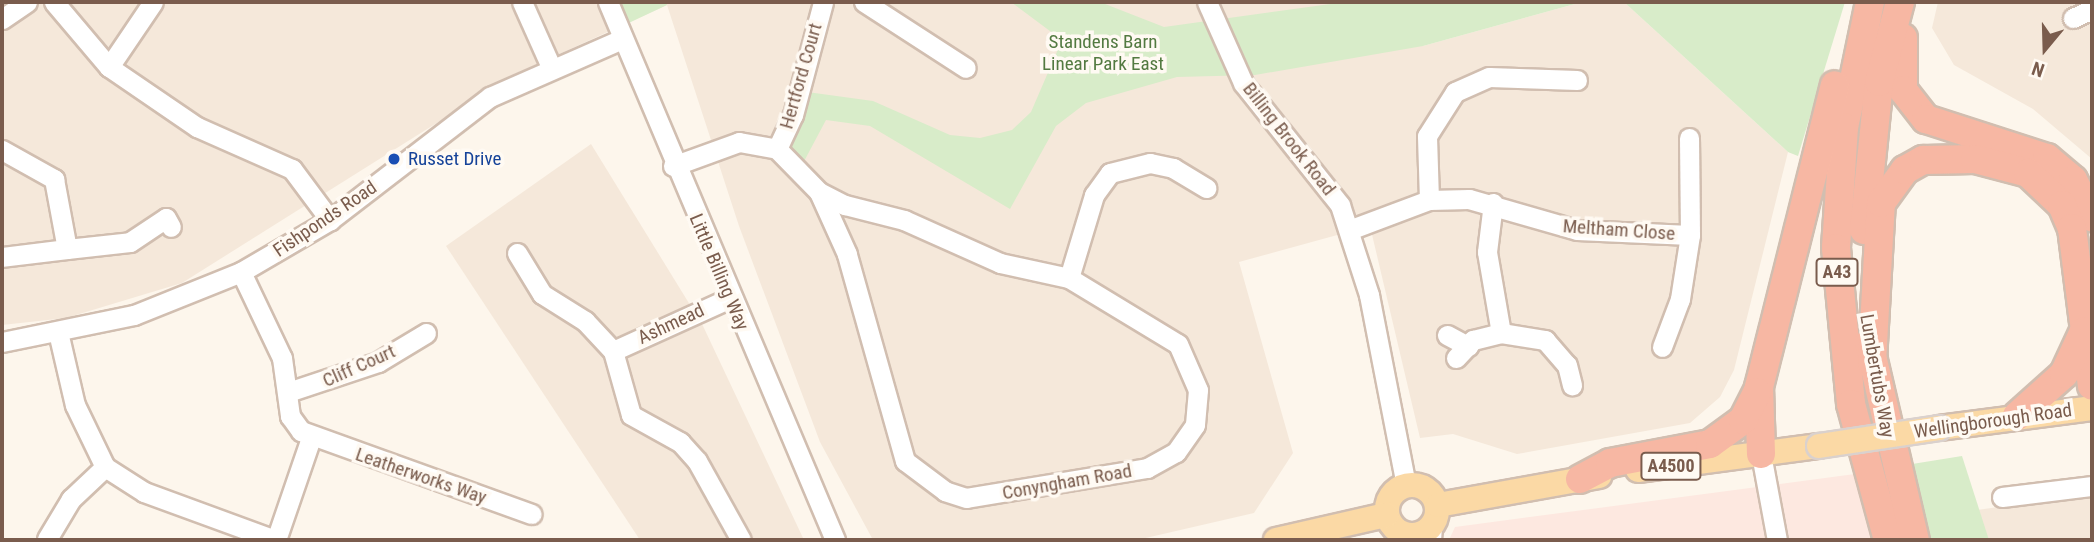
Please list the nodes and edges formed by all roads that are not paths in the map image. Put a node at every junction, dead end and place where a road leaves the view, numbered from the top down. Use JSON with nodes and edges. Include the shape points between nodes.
{"nodes":[{"id":1,"x":27,"y":2,"type":"edge"},
{"id":2,"x":54,"y":2,"type":"edge"},
{"id":3,"x":153,"y":2,"type":"edge"},
{"id":4,"x":523,"y":2,"type":"edge"},
{"id":5,"x":608,"y":2,"type":"edge"},
{"id":6,"x":823,"y":2,"type":"edge"},
{"id":7,"x":864,"y":2,"type":"edge"},
{"id":8,"x":1207,"y":2,"type":"edge"},
{"id":9,"x":1864,"y":2,"type":"edge"},
{"id":10,"x":1870,"y":2,"type":"edge"},
{"id":11,"x":1900,"y":2,"type":"edge"},
{"id":12,"x":1913,"y":2,"type":"edge"},
{"id":13,"x":2090,"y":6,"type":"edge"},
{"id":14,"x":2073,"y":18,"type":"dead end"},
{"id":15,"x":2,"y":19,"type":"edge"},
{"id":16,"x":622,"y":39,"type":"junction"},
{"id":17,"x":109,"y":67,"type":"junction"},
{"id":18,"x":966,"y":68,"type":"dead end"},
{"id":19,"x":552,"y":69,"type":"junction"},
{"id":20,"x":1577,"y":80,"type":"dead end"},
{"id":21,"x":1689,"y":138,"type":"dead end"},
{"id":22,"x":777,"y":149,"type":"junction"},
{"id":23,"x":2,"y":150,"type":"edge"},
{"id":24,"x":673,"y":166,"type":"junction"},
{"id":25,"x":1206,"y":188,"type":"dead end"},
{"id":26,"x":819,"y":192,"type":"junction"},
{"id":27,"x":1429,"y":200,"type":"junction"},
{"id":28,"x":1493,"y":203,"type":"junction"},
{"id":29,"x":2092,"y":217,"type":"edge"},
{"id":30,"x":330,"y":219,"type":"junction"},
{"id":31,"x":171,"y":228,"type":"dead end"},
{"id":32,"x":1349,"y":230,"type":"junction"},
{"id":33,"x":1690,"y":235,"type":"junction"},
{"id":34,"x":67,"y":249,"type":"junction"},
{"id":35,"x":517,"y":253,"type":"dead end"},
{"id":36,"x":2,"y":257,"type":"edge"},
{"id":37,"x":241,"y":272,"type":"junction"},
{"id":38,"x":1069,"y":278,"type":"junction"},
{"id":39,"x":730,"y":298,"type":"junction"},
{"id":40,"x":2084,"y":331,"type":"junction"},
{"id":41,"x":58,"y":332,"type":"junction"},
{"id":42,"x":426,"y":333,"type":"dead end"},
{"id":43,"x":1501,"y":333,"type":"junction"},
{"id":44,"x":1447,"y":335,"type":"dead end"},
{"id":45,"x":2,"y":342,"type":"edge"},
{"id":46,"x":1662,"y":347,"type":"dead end"},
{"id":47,"x":613,"y":351,"type":"junction"},
{"id":48,"x":1872,"y":362,"type":"junction"},
{"id":49,"x":1572,"y":384,"type":"dead end"},
{"id":50,"x":2092,"y":386,"type":"edge"},
{"id":51,"x":1759,"y":387,"type":"junction"},
{"id":52,"x":288,"y":392,"type":"junction"},
{"id":53,"x":2092,"y":408,"type":"edge"},
{"id":54,"x":2017,"y":416,"type":"junction"},
{"id":55,"x":311,"y":438,"type":"junction"},
{"id":56,"x":1761,"y":454,"type":"junction"},
{"id":57,"x":105,"y":467,"type":"junction"},
{"id":58,"x":1580,"y":479,"type":"junction"},
{"id":59,"x":1406,"y":485,"type":"junction"},
{"id":60,"x":2092,"y":486,"type":"edge"},
{"id":61,"x":2002,"y":497,"type":"dead end"},
{"id":62,"x":531,"y":514,"type":"dead end"},
{"id":63,"x":1433,"y":524,"type":"edge"},
{"id":64,"x":1395,"y":528,"type":"edge"},
{"id":65,"x":47,"y":539,"type":"edge"},
{"id":66,"x":276,"y":540,"type":"edge"},
{"id":67,"x":741,"y":540,"type":"edge"},
{"id":68,"x":835,"y":540,"type":"edge"},
{"id":69,"x":1276,"y":540,"type":"edge"},
{"id":70,"x":1777,"y":540,"type":"edge"},
{"id":71,"x":1888,"y":540,"type":"edge"},
{"id":72,"x":1915,"y":540,"type":"edge"}],
"edges":[{"from":1,"to":15,"type":"street"},
{"from":2,"to":17,"type":"street"},
{"from":3,"to":17,"type":"street"},
{"from":4,"to":19,"type":"street"},
{"from":5,"to":16,"type":"street","name":"Little Billing Way"},
{"from":6,"to":22,"type":"street","name":"Hertford Court","via":[[793,116]]},
{"from":7,"to":18,"type":"street"},
{"from":8,"to":32,"type":"street","name":"Billing Brook Road","via":[[1229,61],[1326,181]]},
{"from":9,"to":51,"type":"highway","via":[[1818,146]]},
{"from":10,"to":71,"type":"highway","name":"Lumbertubs Way","number":"A43","via":[[1844,127],[1836,248],[1851,404]]},
{"from":11,"to":48,"type":"highway","name":"Lumbertubs Way","number":"A43","via":[[1879,82],[1865,189]]},
{"from":12,"to":29,"type":"highway","via":[[1899,68],[1916,109],[1940,127],[2047,158],[2073,180]]},
{"from":13,"to":14,"type":"street"},
{"from":16,"to":19,"type":"street","name":"Fishponds Road"},
{"from":16,"to":24,"type":"street","name":"Little Billing Way"},
{"from":17,"to":30,"type":"street","via":[[197,127],[292,169]]},
{"from":19,"to":30,"type":"street","name":"Fishponds Road","via":[[472,109]]},
{"from":20,"to":27,"type":"street","via":[[1489,77],[1455,92],[1427,136]]},
{"from":21,"to":33,"type":"street","name":"Meltham Close"},
{"from":22,"to":24,"type":"street","via":[[739,142]]},
{"from":22,"to":26,"type":"street","name":"Conyngham Road"},
{"from":23,"to":34,"type":"street","via":[[54,178]]},
{"from":24,"to":39,"type":"street","name":"Little Billing Way"},
{"from":25,"to":38,"type":"street","via":[[1173,167],[1150,163],[1110,173],[1094,195]]},
{"from":26,"to":38,"type":"street","name":"Conyngham Road","via":[[1000,264]]},
{"from":26,"to":38,"type":"street","name":"Conyngham Road","via":[[847,254],[905,461],[945,491],[966,498],[1147,468],[1176,452],[1195,425],[1198,390],[1178,344]]},
{"from":27,"to":28,"type":"street","name":"Meltham Close"},
{"from":27,"to":32,"type":"street","name":"Meltham Close"},
{"from":28,"to":33,"type":"street","name":"Meltham Close","via":[[1577,230]]},
{"from":28,"to":43,"type":"street","via":[[1487,252]]},
{"from":30,"to":37,"type":"street","name":"Fishponds Road"},
{"from":31,"to":34,"type":"street","via":[[166,218],[130,242]]},
{"from":32,"to":59,"type":"street","name":"Billing Brook Road","via":[[1369,295]]},
{"from":33,"to":46,"type":"street","name":"Meltham Close","via":[[1680,299]]},
{"from":34,"to":36,"type":"street"},
{"from":35,"to":47,"type":"street","name":"Ashmead","via":[[542,294],[585,321]]},
{"from":37,"to":41,"type":"street","name":"Fishponds Road","via":[[134,315]]},
{"from":37,"to":52,"type":"street","via":[[282,358]]},
{"from":39,"to":47,"type":"street","name":"Ashmead"},
{"from":39,"to":68,"type":"street","name":"Little Billing Way"},
{"from":40,"to":48,"type":"highway","via":[[2072,228],[2047,187],[2003,164],[1923,160],[1905,170],[1881,203]]},
{"from":40,"to":50,"type":"highway"},
{"from":40,"to":54,"type":"highway","via":[[2064,374]]},
{"from":41,"to":45,"type":"street","name":"Fishponds Road"},
{"from":41,"to":57,"type":"street","via":[[75,405]]},
{"from":42,"to":52,"type":"street","name":"Cliff Court","via":[[378,362]]},
{"from":43,"to":44,"type":"street","via":[[1462,352]]},
{"from":43,"to":49,"type":"street","via":[[1545,340],[1567,365]]},
{"from":47,"to":67,"type":"street","name":"Ashmead","via":[[631,415],[680,442],[697,461]]},
{"from":48,"to":72,"type":"highway","name":"Lumbertubs Way","number":"A43"},
{"from":51,"to":56,"type":"highway"},
{"from":51,"to":58,"type":"highway","via":[[1743,420],[1717,440],[1610,463]]},
{"from":52,"to":55,"type":"street","via":[[290,416]]},
{"from":53,"to":54,"type":"main road","name":"Wellingborough Road","number":"A4500"},
{"from":54,"to":56,"type":"main road","name":"Wellingborough Road","number":"A4500","bridge":true},
{"from":55,"to":62,"type":"street","name":"Leatherworks Way"},
{"from":55,"to":66,"type":"street"},
{"from":56,"to":58,"type":"main road","name":"Wellingborough Road","number":"A4500"},
{"from":56,"to":70,"type":"street"},
{"from":57,"to":65,"type":"street","via":[[71,499]]},
{"from":57,"to":66,"type":"street","via":[[144,492]]},
{"from":58,"to":63,"type":"main road","name":"Wellingborough Road","number":"A4500"},
{"from":59,"to":63,"type":"main road","via":[[1422,486]]},
{"from":59,"to":64,"type":"main road","via":[[1391,495]]},
{"from":60,"to":61,"type":"street"},
{"from":63,"to":64,"type":"main road","via":[[1414,535]]},
{"from":64,"to":69,"type":"main road"}]}
